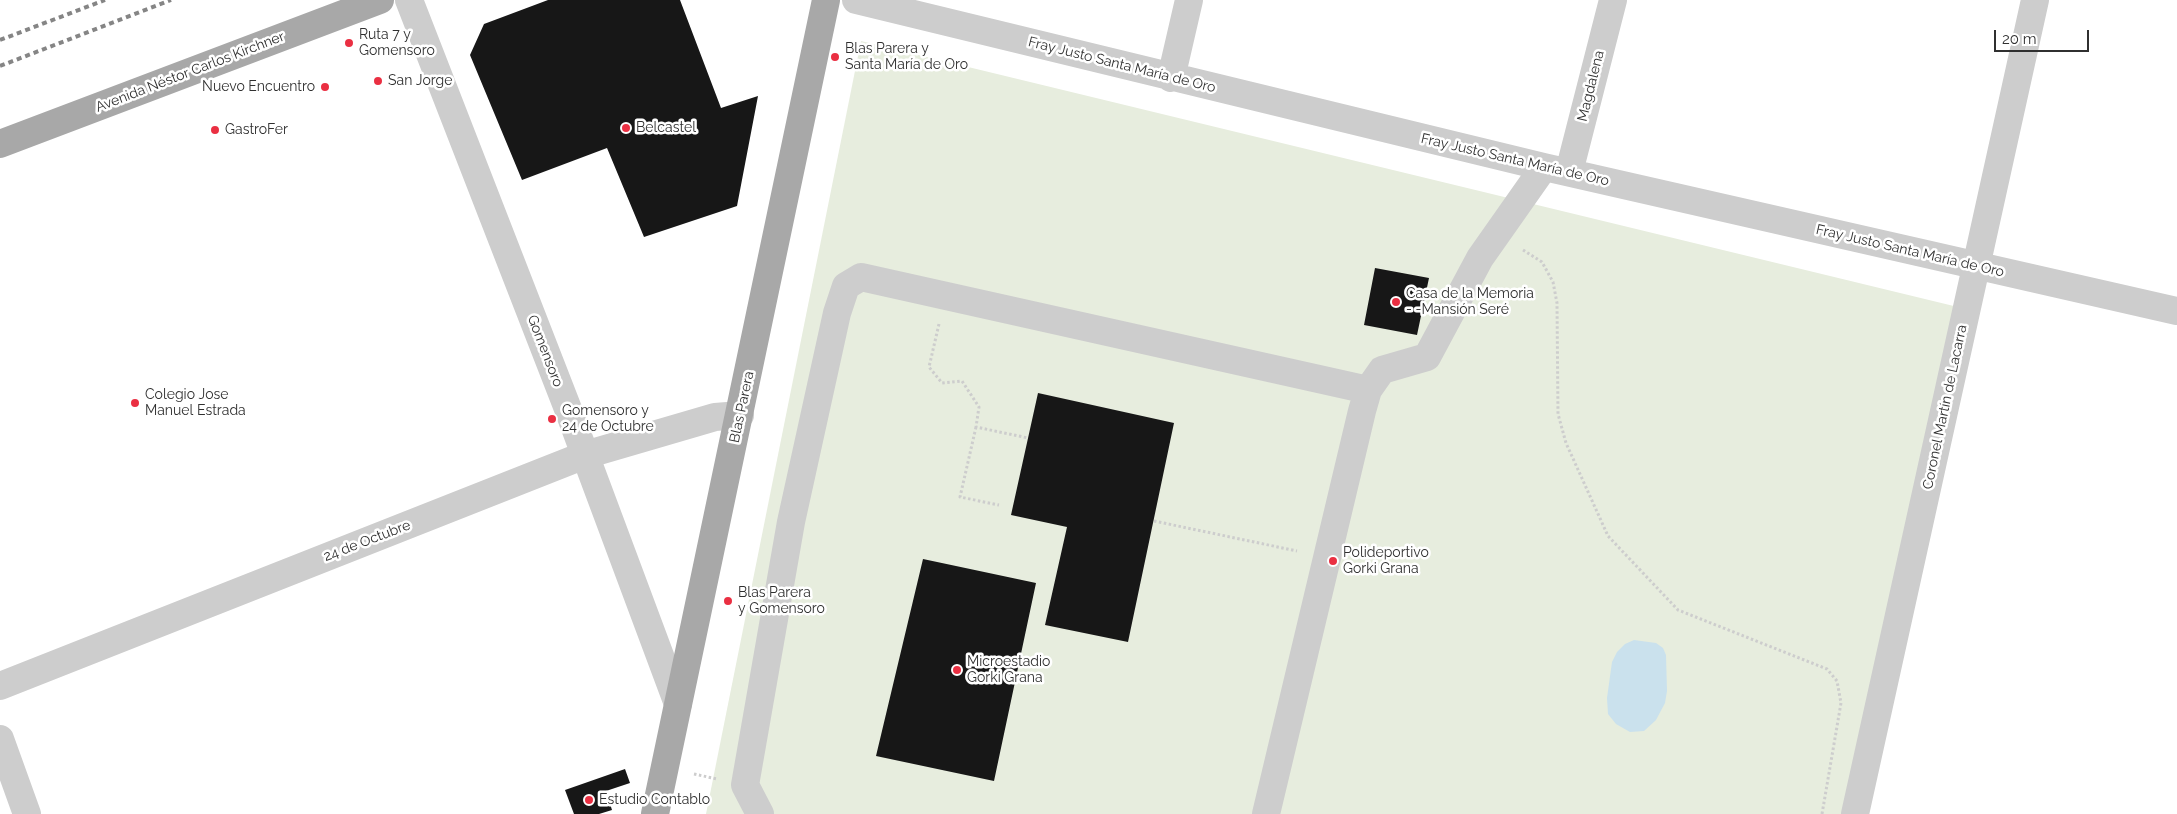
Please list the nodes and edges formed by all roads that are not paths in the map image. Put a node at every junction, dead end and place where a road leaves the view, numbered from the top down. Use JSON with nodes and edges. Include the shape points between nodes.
{"nodes":[{"id":1,"x":380,"y":0,"type":"edge"},
{"id":2,"x":408,"y":0,"type":"edge"},
{"id":3,"x":826,"y":0,"type":"edge"},
{"id":4,"x":856,"y":0,"type":"edge"},
{"id":5,"x":1189,"y":0,"type":"edge"},
{"id":6,"x":1613,"y":0,"type":"edge"},
{"id":7,"x":2035,"y":0,"type":"edge"},
{"id":8,"x":1171,"y":78,"type":"junction"},
{"id":9,"x":0,"y":144,"type":"edge"},
{"id":10,"x":1556,"y":170,"type":"junction"},
{"id":11,"x":1976,"y":266,"type":"junction"},
{"id":12,"x":2177,"y":311,"type":"edge"},
{"id":13,"x":1368,"y":390,"type":"junction"},
{"id":14,"x":740,"y":415,"type":"junction"},
{"id":15,"x":585,"y":456,"type":"junction"},
{"id":16,"x":0,"y":686,"type":"edge"},
{"id":17,"x":678,"y":704,"type":"junction"},
{"id":18,"x":0,"y":739,"type":"edge"},
{"id":19,"x":27,"y":814,"type":"edge"},
{"id":20,"x":656,"y":814,"type":"edge"},
{"id":21,"x":760,"y":814,"type":"edge"},
{"id":22,"x":1266,"y":814,"type":"edge"},
{"id":23,"x":1855,"y":814,"type":"edge"}],
"edges":[{"from":1,"to":9,"type":"main road","name":"Avenida Néstor Carlos Kirchner"},
{"from":2,"to":15,"type":"street","name":"Gomensoro"},
{"from":3,"to":14,"type":"main road","name":"Blas Parera"},
{"from":4,"to":8,"type":"street","name":"Fray Justo Santa María de Oro"},
{"from":5,"to":8,"type":"street"},
{"from":6,"to":10,"type":"street","name":"Magdalena"},
{"from":7,"to":11,"type":"street","name":"Coronel Martín de Lacarra"},
{"from":8,"to":10,"type":"street","name":"Fray Justo Santa María de Oro"},
{"from":10,"to":11,"type":"street","name":"Fray Justo Santa María de Oro"},
{"from":10,"to":13,"type":"street","via":[[1498,232],[1480,258],[1427,357],[1382,370]]},
{"from":11,"to":12,"type":"street","name":"Fray Justo Santa María de Oro"},
{"from":11,"to":23,"type":"street","name":"Coronel Martín de Lacarra"},
{"from":13,"to":21,"type":"street","via":[[862,277],[846,286],[837,313],[791,522],[744,785]]},
{"from":13,"to":22,"type":"street"},
{"from":14,"to":15,"type":"street","name":"24 de Octubre","via":[[714,416]]},
{"from":14,"to":17,"type":"main road","name":"Blas Parera"},
{"from":15,"to":16,"type":"street","name":"24 de Octubre"},
{"from":15,"to":17,"type":"street","name":"Gomensoro"},
{"from":17,"to":20,"type":"main road","name":"Blas Parera"},
{"from":18,"to":19,"type":"street"}]}
